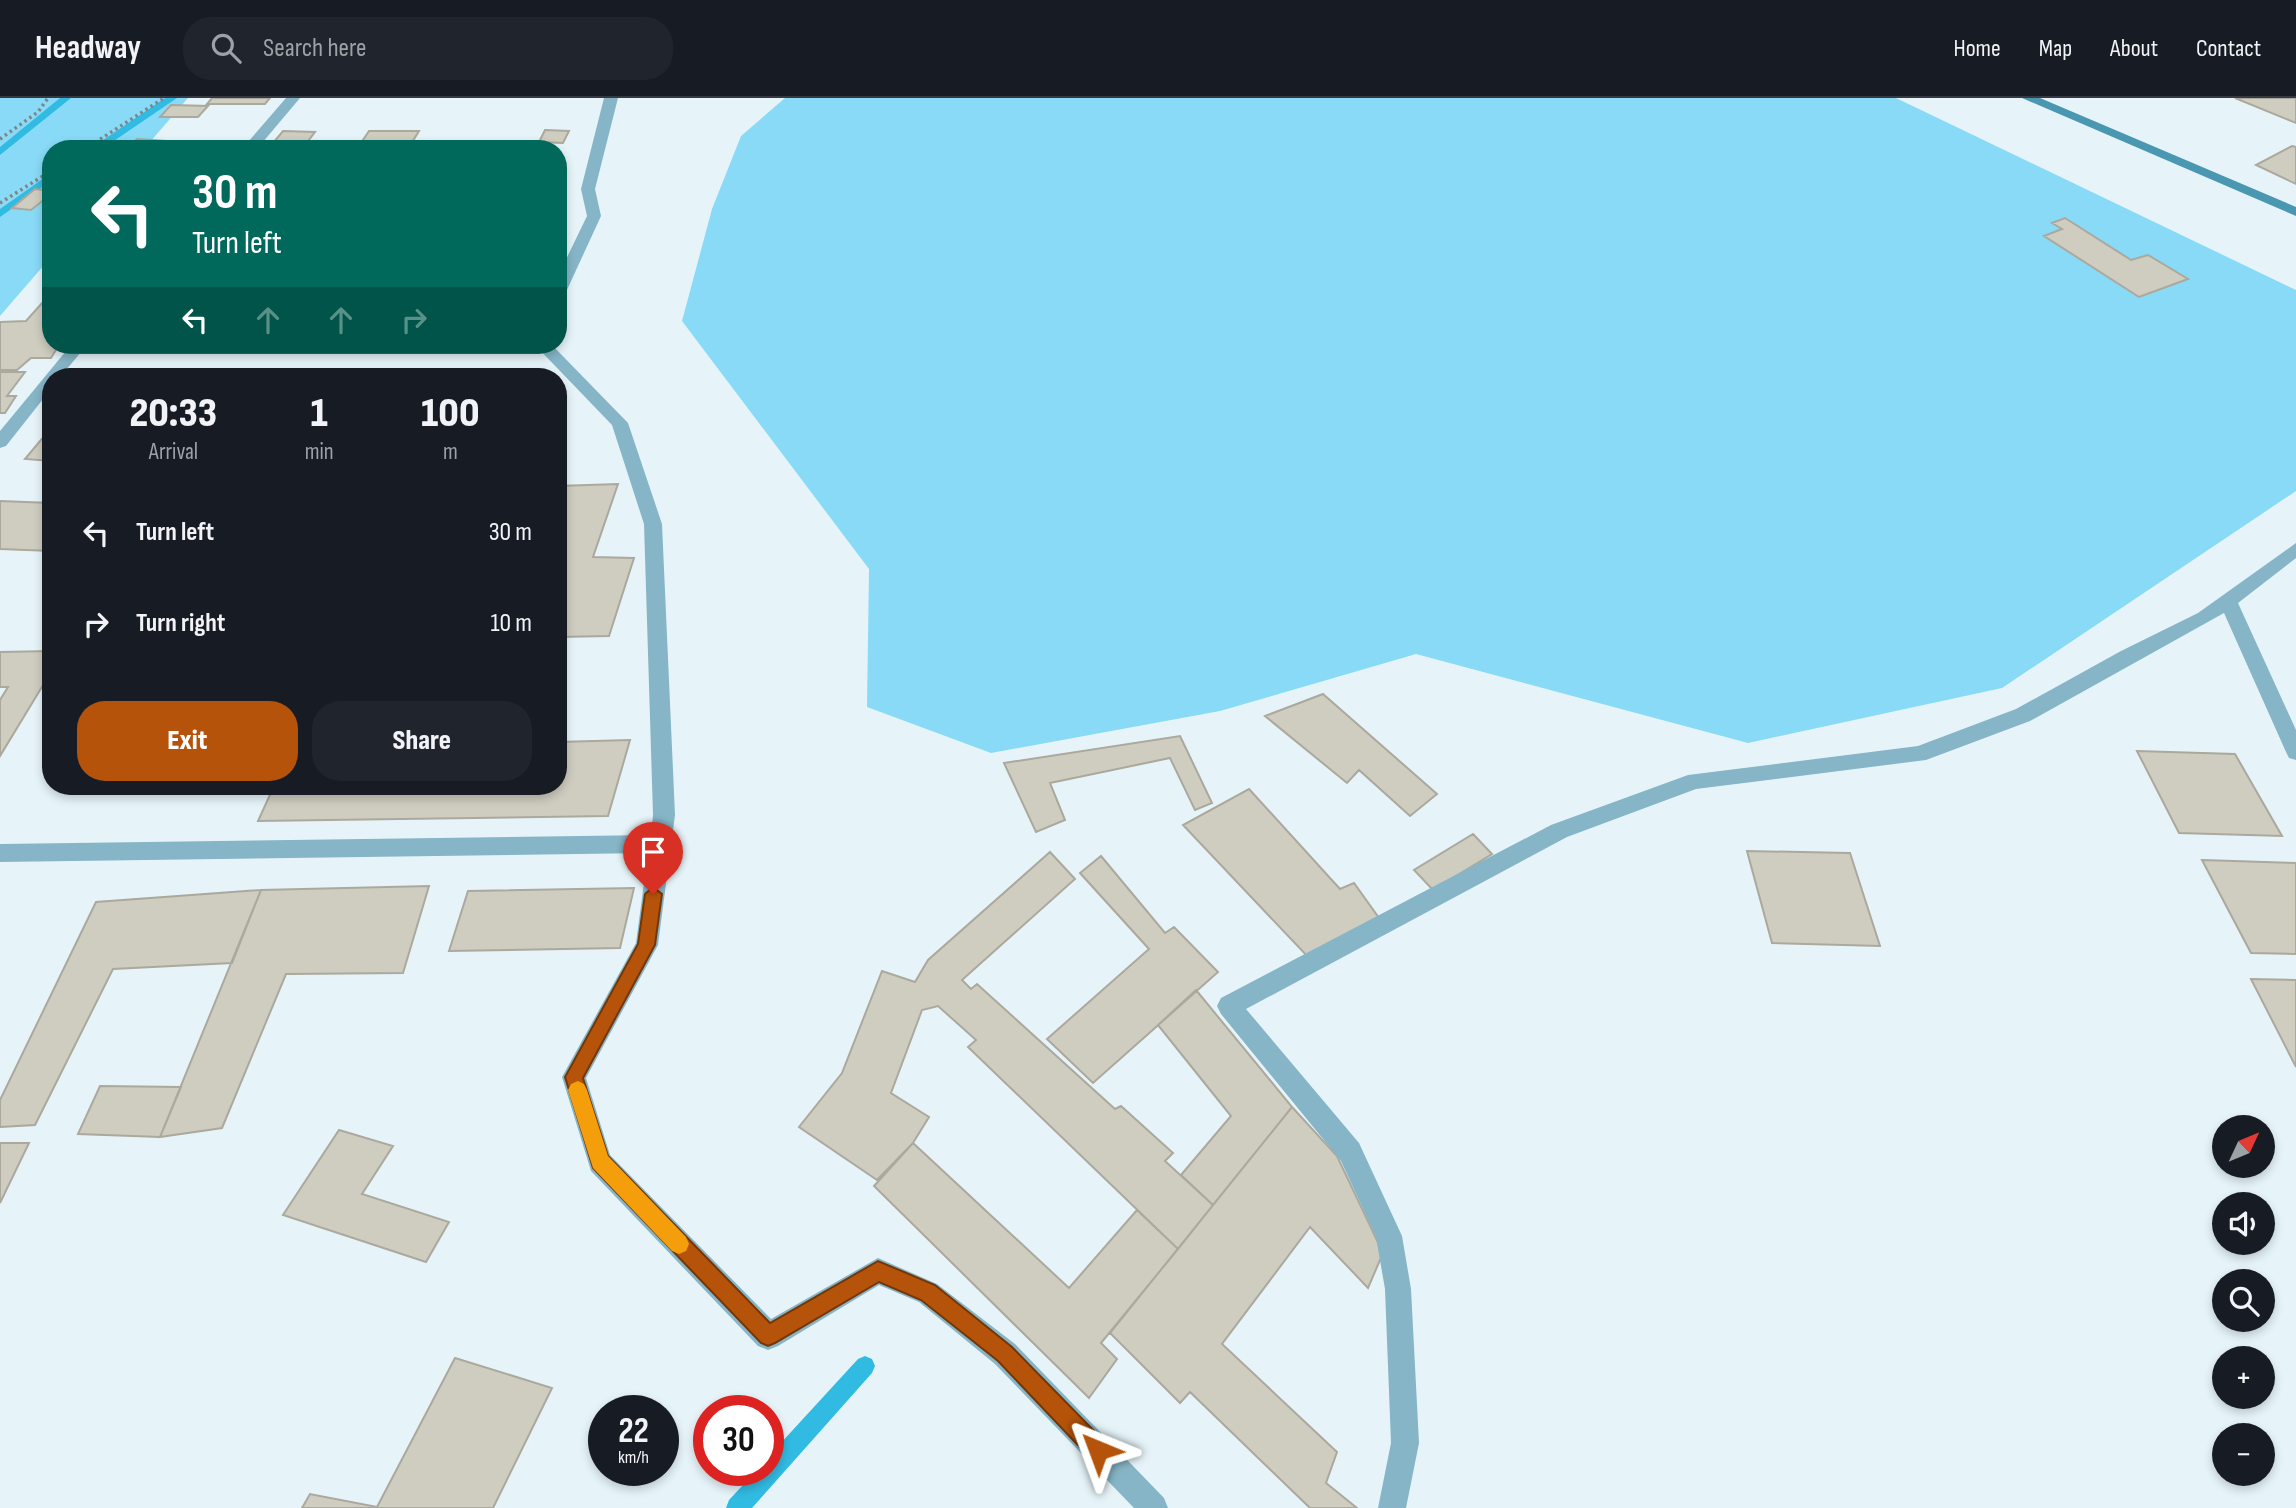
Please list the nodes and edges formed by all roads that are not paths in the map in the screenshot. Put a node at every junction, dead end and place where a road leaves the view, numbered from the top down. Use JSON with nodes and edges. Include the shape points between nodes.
{"nodes":[{"id":1,"x":293,"y":98,"type":"edge"},
{"id":2,"x":611,"y":98,"type":"edge"},
{"id":3,"x":2029,"y":98,"type":"edge"},
{"id":4,"x":257,"y":140,"type":"edge"},
{"id":5,"x":2296,"y":212,"type":"edge"},
{"id":6,"x":567,"y":273,"type":"edge"},
{"id":7,"x":71,"y":354,"type":"edge"},
{"id":8,"x":551,"y":354,"type":"edge"},
{"id":9,"x":59,"y":368,"type":"edge"},
{"id":10,"x":565,"y":368,"type":"edge"},
{"id":11,"x":567,"y":370,"type":"edge"},
{"id":12,"x":42,"y":388,"type":"edge"},
{"id":13,"x":0,"y":442,"type":"edge"},
{"id":14,"x":2296,"y":549,"type":"edge"},
{"id":15,"x":2228,"y":601,"type":"junction"},
{"id":16,"x":2296,"y":752,"type":"edge"},
{"id":17,"x":660,"y":844,"type":"junction"},
{"id":18,"x":0,"y":853,"type":"edge"},
{"id":19,"x":1154,"y":1508,"type":"edge"},
{"id":20,"x":1392,"y":1508,"type":"edge"}],
"edges":[{"from":1,"to":4,"type":"street"},
{"from":2,"to":6,"type":"street","via":[[588,189],[594,216]]},
{"from":3,"to":5,"type":"main road"},
{"from":7,"to":9,"type":"street"},
{"from":8,"to":10,"type":"street"},
{"from":11,"to":17,"type":"street","via":[[620,423],[653,524],[664,815]]},
{"from":12,"to":13,"type":"street"},
{"from":14,"to":15,"type":"street"},
{"from":15,"to":16,"type":"street"},
{"from":15,"to":20,"type":"street","via":[[2205,618],[2023,715],[1919,754],[1695,781],[1559,831],[1229,1006],[1350,1152],[1389,1236],[1398,1289],[1405,1443]]},
{"from":17,"to":18,"type":"street"},
{"from":17,"to":19,"type":"street","via":[[646,945],[574,1077],[600,1162],[768,1336],[878,1271],[928,1293],[1005,1354]]}]}
